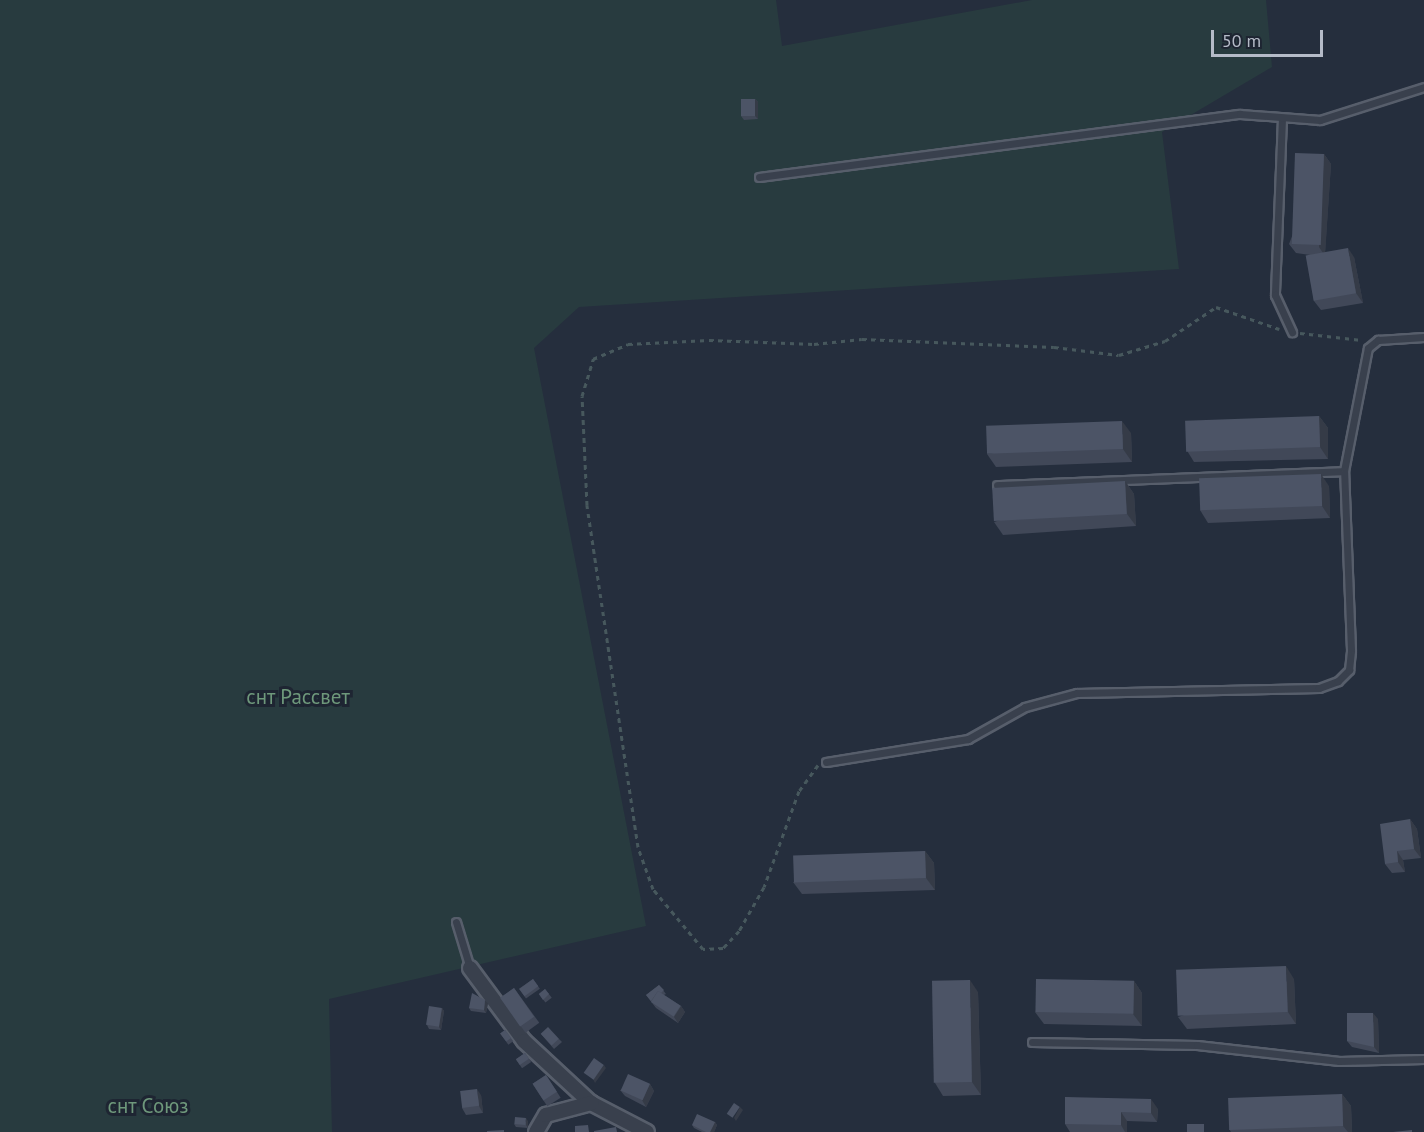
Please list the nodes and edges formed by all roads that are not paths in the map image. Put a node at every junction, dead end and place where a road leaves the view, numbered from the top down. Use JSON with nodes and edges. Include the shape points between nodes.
{"nodes":[{"id":1,"x":1424,"y":87,"type":"edge"},
{"id":2,"x":1282,"y":118,"type":"junction"},
{"id":3,"x":759,"y":177,"type":"dead end"},
{"id":4,"x":1292,"y":332,"type":"road end"},
{"id":5,"x":1424,"y":337,"type":"edge"},
{"id":6,"x":1344,"y":471,"type":"junction"},
{"id":7,"x":997,"y":485,"type":"dead end"},
{"id":8,"x":826,"y":762,"type":"road end"},
{"id":9,"x":456,"y":922,"type":"dead end"},
{"id":10,"x":470,"y":968,"type":"joint"},
{"id":11,"x":1032,"y":1042,"type":"dead end"},
{"id":12,"x":1424,"y":1059,"type":"edge"},
{"id":13,"x":591,"y":1103,"type":"junction"},
{"id":14,"x":536,"y":1132,"type":"edge"},
{"id":15,"x":647,"y":1132,"type":"edge"}],
"edges":[{"from":1,"to":2,"type":"lane","via":[[1337,118]]},
{"from":2,"to":3,"type":"lane","via":[[1240,114]]},
{"from":2,"to":4,"type":"lane","via":[[1274,284],[1277,305]]},
{"from":5,"to":6,"type":"lane","via":[[1378,340],[1368,348]]},
{"from":6,"to":7,"type":"lane"},
{"from":6,"to":8,"type":"lane","via":[[1351,650],[1349,670],[1338,681],[1319,688],[1077,693],[1025,708],[968,739]]},
{"from":9,"to":10,"type":"lane"},
{"from":10,"to":13,"type":"street","via":[[518,1035]]},
{"from":11,"to":12,"type":"lane","via":[[1187,1045],[1339,1061]]},
{"from":13,"to":14,"type":"street","via":[[546,1115]]},
{"from":13,"to":15,"type":"street"}]}
